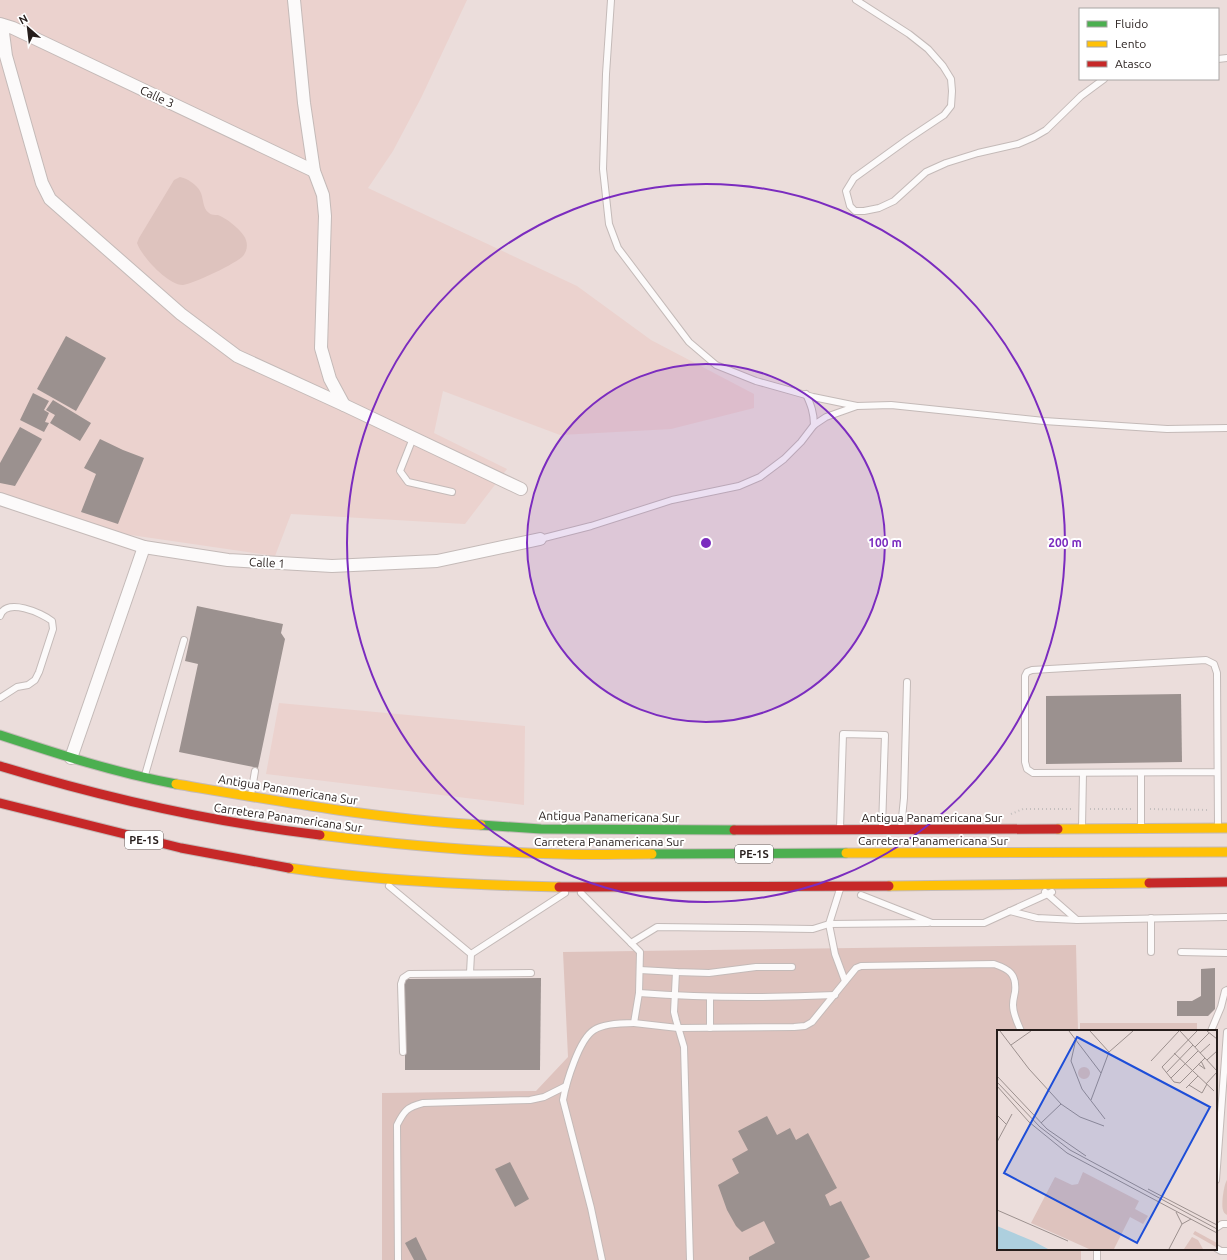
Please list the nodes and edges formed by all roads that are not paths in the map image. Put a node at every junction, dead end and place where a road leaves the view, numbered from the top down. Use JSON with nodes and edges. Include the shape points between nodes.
{"nodes":[{"id":1,"x":294,"y":0,"type":"edge"},
{"id":2,"x":611,"y":0,"type":"edge"},
{"id":3,"x":856,"y":0,"type":"edge"},
{"id":4,"x":1,"y":24,"type":"edge"},
{"id":5,"x":1103,"y":80,"type":"edge"},
{"id":6,"x":314,"y":171,"type":"junction"},
{"id":7,"x":806,"y":394,"type":"junction"},
{"id":8,"x":344,"y":405,"type":"junction"},
{"id":9,"x":857,"y":406,"type":"junction"},
{"id":10,"x":814,"y":425,"type":"junction"},
{"id":11,"x":1227,"y":428,"type":"edge"},
{"id":12,"x":413,"y":438,"type":"junction"},
{"id":13,"x":521,"y":489,"type":"dead end"},
{"id":14,"x":452,"y":492,"type":"dead end"},
{"id":15,"x":0,"y":498,"type":"edge"},
{"id":16,"x":540,"y":539,"type":"joint"},
{"id":17,"x":144,"y":547,"type":"junction"},
{"id":18,"x":0,"y":616,"type":"edge"},
{"id":19,"x":184,"y":640,"type":"dead end"},
{"id":20,"x":906,"y":682,"type":"dead end"},
{"id":21,"x":0,"y":698,"type":"edge"},
{"id":22,"x":0,"y":735,"type":"edge"},
{"id":23,"x":71,"y":758,"type":"junction"},
{"id":24,"x":0,"y":766,"type":"edge"},
{"id":25,"x":255,"y":771,"type":"dead end"},
{"id":26,"x":1217,"y":772,"type":"junction"},
{"id":27,"x":1083,"y":773,"type":"junction"},
{"id":28,"x":1141,"y":773,"type":"junction"},
{"id":29,"x":144,"y":778,"type":"junction"},
{"id":30,"x":251,"y":797,"type":"junction"},
{"id":31,"x":0,"y":803,"type":"edge"},
{"id":32,"x":1223,"y":828,"type":"edge"},
{"id":33,"x":1082,"y":829,"type":"junction"},
{"id":34,"x":1141,"y":829,"type":"junction"},
{"id":35,"x":840,"y":830,"type":"junction"},
{"id":36,"x":882,"y":830,"type":"junction"},
{"id":37,"x":901,"y":830,"type":"junction"},
{"id":38,"x":1227,"y":852,"type":"edge"},
{"id":39,"x":380,"y":878,"type":"junction"},
{"id":40,"x":1227,"y":882,"type":"edge"},
{"id":41,"x":1070,"y":884,"type":"junction"},
{"id":42,"x":1036,"y":885,"type":"junction"},
{"id":43,"x":840,"y":886,"type":"junction"},
{"id":44,"x":575,"y":887,"type":"junction"},
{"id":45,"x":1047,"y":894,"type":"junction"},
{"id":46,"x":1010,"y":911,"type":"junction"},
{"id":47,"x":1227,"y":917,"type":"edge"},
{"id":48,"x":1151,"y":918,"type":"junction"},
{"id":49,"x":1077,"y":920,"type":"junction"},
{"id":50,"x":932,"y":923,"type":"junction"},
{"id":51,"x":829,"y":924,"type":"junction"},
{"id":52,"x":631,"y":943,"type":"junction"},
{"id":53,"x":1151,"y":952,"type":"dead end"},
{"id":54,"x":1181,"y":952,"type":"dead end"},
{"id":55,"x":1227,"y":953,"type":"edge"},
{"id":56,"x":471,"y":954,"type":"junction"},
{"id":57,"x":792,"y":967,"type":"dead end"},
{"id":58,"x":640,"y":970,"type":"junction"},
{"id":59,"x":676,"y":972,"type":"junction"},
{"id":60,"x":470,"y":973,"type":"junction"},
{"id":61,"x":532,"y":973,"type":"dead end"},
{"id":62,"x":845,"y":982,"type":"junction"},
{"id":63,"x":1227,"y":990,"type":"edge"},
{"id":64,"x":639,"y":993,"type":"junction"},
{"id":65,"x":835,"y":994,"type":"junction"},
{"id":66,"x":675,"y":996,"type":"junction"},
{"id":67,"x":710,"y":997,"type":"junction"},
{"id":68,"x":634,"y":1023,"type":"junction"},
{"id":69,"x":678,"y":1028,"type":"junction"},
{"id":70,"x":710,"y":1028,"type":"junction"},
{"id":71,"x":1021,"y":1030,"type":"edge"},
{"id":72,"x":1211,"y":1030,"type":"edge"},
{"id":73,"x":1227,"y":1032,"type":"edge"},
{"id":74,"x":403,"y":1052,"type":"dead end"},
{"id":75,"x":566,"y":1086,"type":"junction"},
{"id":76,"x":1217,"y":1167,"type":"edge"},
{"id":77,"x":1227,"y":1224,"type":"edge"},
{"id":78,"x":1217,"y":1227,"type":"edge"},
{"id":79,"x":1217,"y":1249,"type":"edge"},
{"id":80,"x":1227,"y":1251,"type":"edge"},
{"id":81,"x":398,"y":1260,"type":"edge"},
{"id":82,"x":602,"y":1260,"type":"edge"},
{"id":83,"x":690,"y":1260,"type":"edge"}],
"edges":[{"from":1,"to":6,"type":"street","via":[[304,103]]},
{"from":2,"to":7,"type":"lane","via":[[602,169],[609,224],[618,248],[689,342],[716,365],[756,381]]},
{"from":3,"to":5,"type":"lane","via":[[928,49],[951,78],[952,91],[951,106],[944,115],[854,178],[846,191],[850,206],[855,211],[879,208],[894,201],[926,172],[946,163],[1018,144],[1034,137],[1046,130],[1081,96]]},
{"from":4,"to":6,"type":"street","name":"Calle 3"},
{"from":4,"to":8,"type":"street","via":[[6,56],[42,183],[50,199],[181,314],[238,356]]},
{"from":6,"to":8,"type":"street","via":[[323,195],[325,216],[321,348],[330,379]]},
{"from":7,"to":9,"type":"lane"},
{"from":7,"to":10,"type":"lane","via":[[812,407]]},
{"from":8,"to":12,"type":"street"},
{"from":9,"to":10,"type":"lane","via":[[826,417]]},
{"from":9,"to":11,"type":"lane","via":[[890,405],[1044,421],[1166,429]]},
{"from":10,"to":16,"type":"lane","via":[[784,459],[760,477],[740,486],[672,500]]},
{"from":12,"to":13,"type":"street"},
{"from":12,"to":14,"type":"lane","via":[[400,471],[403,476],[408,482]]},
{"from":15,"to":17,"type":"street","name":"Calle 1"},
{"from":16,"to":17,"type":"street","name":"Calle 1","via":[[437,561],[332,566],[228,560]]},
{"from":17,"to":23,"type":"street"},
{"from":18,"to":21,"type":"lane","via":[[1,612],[10,606],[18,607],[46,616],[52,621],[53,629],[35,680],[28,685],[17,687]]},
{"from":19,"to":29,"type":"lane"},
{"from":20,"to":37,"type":"lane"},
{"from":22,"to":23,"type":"main road","name":"Antigua Panamericana Sur"},
{"from":23,"to":29,"type":"main road","name":"Antigua Panamericana Sur"},
{"from":24,"to":38,"type":"main road","name":"Carretera Panamericana Sur","number":"PE-1S","via":[[84,791],[227,822],[384,844],[493,852]]},
{"from":25,"to":30,"type":"lane"},
{"from":26,"to":27,"type":"lane","via":[[1217,673],[1214,664],[1206,660],[1027,672],[1027,769],[1033,773]]},
{"from":26,"to":28,"type":"lane"},
{"from":26,"to":32,"type":"lane","via":[[1218,810]]},
{"from":27,"to":28,"type":"lane"},
{"from":27,"to":33,"type":"lane"},
{"from":28,"to":34,"type":"lane"},
{"from":29,"to":30,"type":"main road","name":"Antigua Panamericana Sur"},
{"from":30,"to":35,"type":"main road","name":"Antigua Panamericana Sur","via":[[312,808],[448,824],[541,829]]},
{"from":31,"to":39,"type":"main road","number":"PE-1S","via":[[185,849],[291,868]]},
{"from":32,"to":34,"type":"main road","name":"Antigua Panamericana Sur"},
{"from":33,"to":34,"type":"main road","name":"Antigua Panamericana Sur"},
{"from":33,"to":37,"type":"main road","name":"Antigua Panamericana Sur"},
{"from":35,"to":36,"type":"main road","name":"Antigua Panamericana Sur"},
{"from":35,"to":36,"type":"lane","via":[[843,734],[885,734]]},
{"from":36,"to":37,"type":"main road","name":"Antigua Panamericana Sur"},
{"from":39,"to":44,"type":"main road","number":"PE-1S","via":[[495,886]]},
{"from":39,"to":56,"type":"lane"},
{"from":40,"to":41,"type":"main road","number":"PE-1S"},
{"from":41,"to":42,"type":"main road","number":"PE-1S"},
{"from":41,"to":45,"type":"lane"},
{"from":42,"to":43,"type":"main road","number":"PE-1S"},
{"from":42,"to":45,"type":"lane"},
{"from":43,"to":44,"type":"main road","number":"PE-1S"},
{"from":43,"to":50,"type":"lane"},
{"from":43,"to":51,"type":"lane"},
{"from":44,"to":52,"type":"lane"},
{"from":44,"to":56,"type":"lane"},
{"from":45,"to":46,"type":"lane"},
{"from":45,"to":49,"type":"lane"},
{"from":46,"to":49,"type":"lane","via":[[1037,918]]},
{"from":46,"to":50,"type":"lane","via":[[984,923]]},
{"from":47,"to":48,"type":"lane"},
{"from":48,"to":49,"type":"lane"},
{"from":48,"to":53,"type":"lane"},
{"from":50,"to":51,"type":"lane"},
{"from":51,"to":52,"type":"lane","via":[[813,929],[657,927]]},
{"from":51,"to":62,"type":"lane","via":[[835,954]]},
{"from":52,"to":58,"type":"lane","via":[[640,952]]},
{"from":54,"to":55,"type":"lane"},
{"from":56,"to":60,"type":"lane"},
{"from":57,"to":59,"type":"lane","via":[[756,967],[708,973]]},
{"from":58,"to":59,"type":"lane"},
{"from":58,"to":64,"type":"lane"},
{"from":59,"to":66,"type":"lane"},
{"from":60,"to":61,"type":"lane"},
{"from":60,"to":74,"type":"lane","via":[[408,974],[402,978]]},
{"from":62,"to":65,"type":"lane"},
{"from":62,"to":71,"type":"lane","via":[[856,968],[861,966],[994,964],[1007,969],[1015,979],[1013,1013]]},
{"from":63,"to":72,"type":"lane"},
{"from":64,"to":66,"type":"lane"},
{"from":64,"to":68,"type":"lane"},
{"from":65,"to":67,"type":"lane","via":[[780,998]]},
{"from":65,"to":70,"type":"lane","via":[[812,1022],[805,1026]]},
{"from":66,"to":67,"type":"lane"},
{"from":66,"to":69,"type":"lane","via":[[674,1012]]},
{"from":67,"to":70,"type":"lane"},
{"from":68,"to":69,"type":"lane"},
{"from":68,"to":75,"type":"lane","via":[[605,1026],[594,1030],[585,1040]]},
{"from":69,"to":70,"type":"lane"},
{"from":69,"to":83,"type":"lane","via":[[684,1047]]},
{"from":73,"to":76,"type":"lane"},
{"from":75,"to":81,"type":"lane","via":[[544,1097],[530,1100],[423,1103],[405,1110],[397,1125]]},
{"from":75,"to":82,"type":"lane","via":[[563,1100]]},
{"from":77,"to":78,"type":"lane"},
{"from":79,"to":80,"type":"lane"}]}
